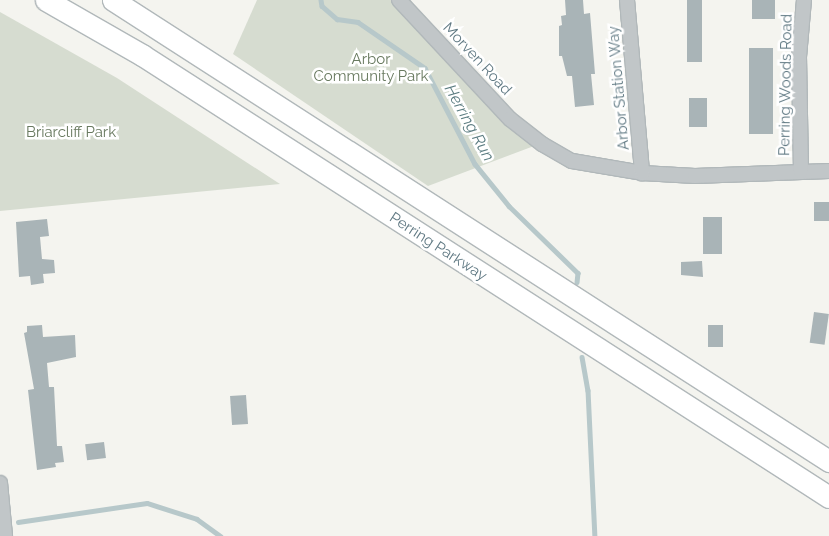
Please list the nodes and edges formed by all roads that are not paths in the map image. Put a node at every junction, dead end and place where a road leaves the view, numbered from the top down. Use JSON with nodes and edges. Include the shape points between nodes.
{"nodes":[{"id":1,"x":46,"y":0,"type":"edge"},
{"id":2,"x":113,"y":0,"type":"edge"},
{"id":3,"x":399,"y":0,"type":"edge"},
{"id":4,"x":627,"y":0,"type":"edge"},
{"id":5,"x":804,"y":0,"type":"edge"},
{"id":6,"x":801,"y":171,"type":"junction"},
{"id":7,"x":829,"y":171,"type":"edge"},
{"id":8,"x":642,"y":173,"type":"junction"},
{"id":9,"x":829,"y":462,"type":"edge"},
{"id":10,"x":0,"y":482,"type":"edge"},
{"id":11,"x":829,"y":497,"type":"edge"},
{"id":12,"x":5,"y":536,"type":"edge"}],
"edges":[{"from":1,"to":11,"type":"main road","name":"Perring Parkway","via":[[142,56]]},
{"from":2,"to":9,"type":"main road","name":"Perring Parkway"},
{"from":3,"to":8,"type":"street","name":"Morven Road","via":[[510,119],[542,144],[572,161]]},
{"from":4,"to":8,"type":"street","name":"Arbor Station Way"},
{"from":5,"to":6,"type":"street","name":"Perring Woods Road","via":[[799,57]]},
{"from":6,"to":7,"type":"street","name":"Morven Road"},
{"from":6,"to":8,"type":"street","name":"Morven Road","via":[[695,176]]},
{"from":10,"to":12,"type":"street"}]}
